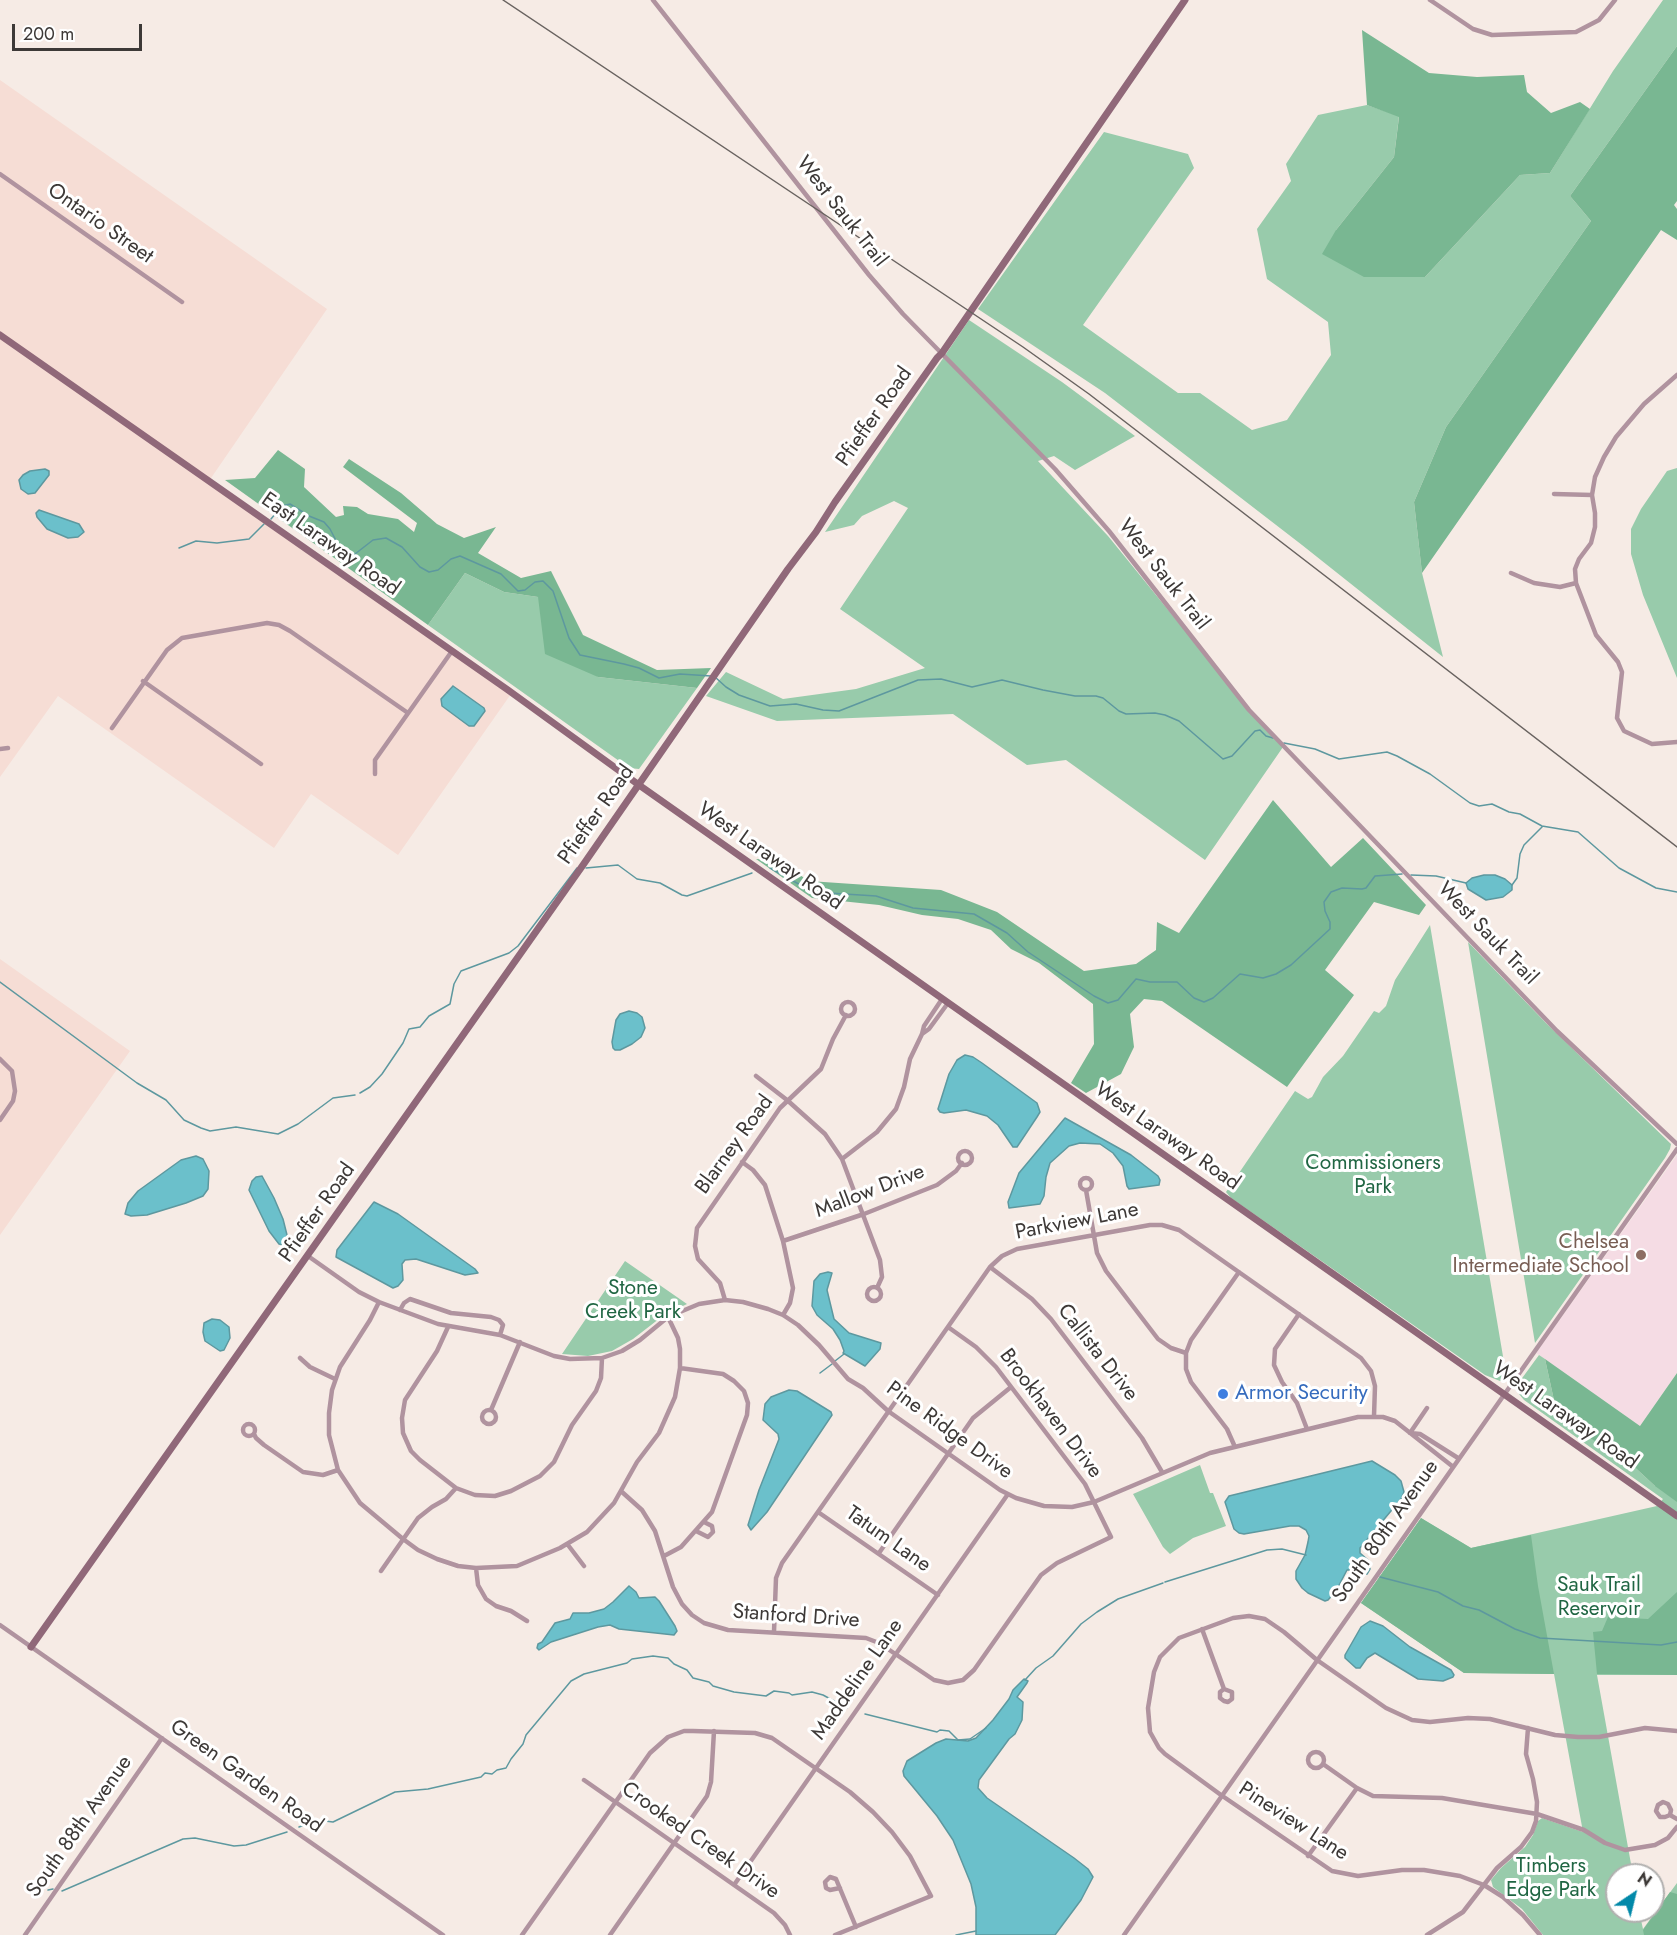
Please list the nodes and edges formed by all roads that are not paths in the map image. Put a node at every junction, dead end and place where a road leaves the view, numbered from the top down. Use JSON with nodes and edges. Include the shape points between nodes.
{"nodes":[{"id":1,"x":653,"y":0,"type":"edge"},
{"id":2,"x":1185,"y":0,"type":"edge"},
{"id":3,"x":1430,"y":0,"type":"edge"},
{"id":4,"x":1615,"y":0,"type":"edge"},
{"id":5,"x":0,"y":174,"type":"edge"},
{"id":6,"x":182,"y":302,"type":"dead end"},
{"id":7,"x":0,"y":335,"type":"edge"},
{"id":8,"x":942,"y":354,"type":"junction"},
{"id":9,"x":1677,"y":375,"type":"edge"},
{"id":10,"x":1554,"y":494,"type":"dead end"},
{"id":11,"x":1592,"y":495,"type":"junction"},
{"id":12,"x":1511,"y":573,"type":"dead end"},
{"id":13,"x":1576,"y":583,"type":"junction"},
{"id":14,"x":452,"y":651,"type":"junction"},
{"id":15,"x":144,"y":681,"type":"junction"},
{"id":16,"x":408,"y":713,"type":"junction"},
{"id":17,"x":112,"y":728,"type":"dead end"},
{"id":18,"x":1677,"y":742,"type":"edge"},
{"id":19,"x":8,"y":748,"type":"dead end"},
{"id":20,"x":0,"y":749,"type":"edge"},
{"id":21,"x":261,"y":764,"type":"dead end"},
{"id":22,"x":375,"y":774,"type":"dead end"},
{"id":23,"x":639,"y":785,"type":"junction"},
{"id":24,"x":945,"y":1001,"type":"junction"},
{"id":25,"x":846,"y":1015,"type":"dead end"},
{"id":26,"x":0,"y":1059,"type":"edge"},
{"id":27,"x":756,"y":1076,"type":"dead end"},
{"id":28,"x":787,"y":1100,"type":"junction"},
{"id":29,"x":0,"y":1120,"type":"edge"},
{"id":30,"x":1677,"y":1144,"type":"edge"},
{"id":31,"x":1677,"y":1149,"type":"edge"},
{"id":32,"x":842,"y":1159,"type":"junction"},
{"id":33,"x":742,"y":1162,"type":"junction"},
{"id":34,"x":962,"y":1163,"type":"dead end"},
{"id":35,"x":1086,"y":1190,"type":"dead end"},
{"id":36,"x":864,"y":1214,"type":"junction"},
{"id":37,"x":1094,"y":1235,"type":"junction"},
{"id":38,"x":783,"y":1241,"type":"junction"},
{"id":39,"x":308,"y":1256,"type":"junction"},
{"id":40,"x":990,"y":1268,"type":"junction"},
{"id":41,"x":1239,"y":1272,"type":"junction"},
{"id":42,"x":877,"y":1288,"type":"dead end"},
{"id":43,"x":724,"y":1300,"type":"junction"},
{"id":44,"x":379,"y":1302,"type":"junction"},
{"id":45,"x":400,"y":1310,"type":"junction"},
{"id":46,"x":1299,"y":1314,"type":"junction"},
{"id":47,"x":783,"y":1315,"type":"junction"},
{"id":48,"x":668,"y":1317,"type":"junction"},
{"id":49,"x":448,"y":1327,"type":"junction"},
{"id":50,"x":948,"y":1327,"type":"junction"},
{"id":51,"x":500,"y":1335,"type":"junction"},
{"id":52,"x":520,"y":1342,"type":"junction"},
{"id":53,"x":1186,"y":1353,"type":"junction"},
{"id":54,"x":300,"y":1358,"type":"dead end"},
{"id":55,"x":602,"y":1358,"type":"junction"},
{"id":56,"x":680,"y":1368,"type":"junction"},
{"id":57,"x":335,"y":1379,"type":"junction"},
{"id":58,"x":1011,"y":1387,"type":"junction"},
{"id":59,"x":1504,"y":1393,"type":"junction"},
{"id":60,"x":1427,"y":1408,"type":"dead end"},
{"id":61,"x":491,"y":1410,"type":"dead end"},
{"id":62,"x":888,"y":1411,"type":"junction"},
{"id":63,"x":1374,"y":1416,"type":"junction"},
{"id":64,"x":1307,"y":1429,"type":"junction"},
{"id":65,"x":1410,"y":1432,"type":"junction"},
{"id":66,"x":255,"y":1434,"type":"dead end"},
{"id":67,"x":1235,"y":1447,"type":"junction"},
{"id":68,"x":948,"y":1453,"type":"junction"},
{"id":69,"x":1458,"y":1458,"type":"junction"},
{"id":70,"x":1452,"y":1466,"type":"junction"},
{"id":71,"x":338,"y":1470,"type":"junction"},
{"id":72,"x":1162,"y":1472,"type":"junction"},
{"id":73,"x":456,"y":1488,"type":"junction"},
{"id":74,"x":622,"y":1492,"type":"junction"},
{"id":75,"x":1008,"y":1494,"type":"junction"},
{"id":76,"x":1094,"y":1502,"type":"junction"},
{"id":77,"x":818,"y":1512,"type":"junction"},
{"id":78,"x":1677,"y":1516,"type":"edge"},
{"id":79,"x":704,"y":1522,"type":"junction"},
{"id":80,"x":696,"y":1531,"type":"junction"},
{"id":81,"x":403,"y":1539,"type":"junction"},
{"id":82,"x":568,"y":1545,"type":"junction"},
{"id":83,"x":879,"y":1553,"type":"junction"},
{"id":84,"x":664,"y":1556,"type":"junction"},
{"id":85,"x":584,"y":1566,"type":"dead end"},
{"id":86,"x":476,"y":1568,"type":"junction"},
{"id":87,"x":381,"y":1570,"type":"dead end"},
{"id":88,"x":938,"y":1595,"type":"junction"},
{"id":89,"x":527,"y":1621,"type":"dead end"},
{"id":90,"x":0,"y":1625,"type":"edge"},
{"id":91,"x":1202,"y":1629,"type":"junction"},
{"id":92,"x":774,"y":1632,"type":"junction"},
{"id":93,"x":31,"y":1647,"type":"junction"},
{"id":94,"x":896,"y":1654,"type":"junction"},
{"id":95,"x":1317,"y":1660,"type":"junction"},
{"id":96,"x":1224,"y":1689,"type":"dead end"},
{"id":97,"x":1528,"y":1728,"type":"junction"},
{"id":98,"x":714,"y":1731,"type":"junction"},
{"id":99,"x":1677,"y":1731,"type":"edge"},
{"id":100,"x":162,"y":1738,"type":"junction"},
{"id":101,"x":1323,"y":1764,"type":"dead end"},
{"id":102,"x":816,"y":1768,"type":"junction"},
{"id":103,"x":584,"y":1780,"type":"dead end"},
{"id":104,"x":1357,"y":1788,"type":"junction"},
{"id":105,"x":1221,"y":1795,"type":"junction"},
{"id":106,"x":615,"y":1801,"type":"junction"},
{"id":107,"x":1536,"y":1814,"type":"junction"},
{"id":108,"x":1670,"y":1815,"type":"dead end"},
{"id":109,"x":1677,"y":1819,"type":"edge"},
{"id":110,"x":1677,"y":1827,"type":"edge"},
{"id":111,"x":675,"y":1843,"type":"junction"},
{"id":112,"x":1308,"y":1856,"type":"junction"},
{"id":113,"x":734,"y":1885,"type":"junction"},
{"id":114,"x":1484,"y":1886,"type":"junction"},
{"id":115,"x":840,"y":1888,"type":"dead end"},
{"id":116,"x":856,"y":1927,"type":"junction"},
{"id":117,"x":25,"y":1935,"type":"edge"},
{"id":118,"x":443,"y":1935,"type":"edge"},
{"id":119,"x":523,"y":1935,"type":"edge"},
{"id":120,"x":610,"y":1935,"type":"edge"},
{"id":121,"x":790,"y":1935,"type":"edge"},
{"id":122,"x":835,"y":1935,"type":"edge"},
{"id":123,"x":1124,"y":1935,"type":"edge"},
{"id":124,"x":1427,"y":1935,"type":"edge"},
{"id":125,"x":1540,"y":1935,"type":"edge"}],
"edges":[{"from":1,"to":8,"type":"street","name":"West Sauk Trail","via":[[838,237]]},
{"from":2,"to":8,"type":"main road","name":"Pfieffer Road"},
{"from":3,"to":4,"type":"street","via":[[1473,29],[1492,35],[1583,30],[1599,20]]},
{"from":5,"to":6,"type":"street","name":"Ontario Street"},
{"from":7,"to":14,"type":"main road","name":"East Laraway Road"},
{"from":8,"to":23,"type":"main road","name":"Pfieffer Road"},
{"from":8,"to":30,"type":"street","name":"West Sauk Trail","via":[[1055,469],[1109,531],[1249,710],[1557,1031]]},
{"from":9,"to":11,"type":"street","via":[[1644,404],[1616,437],[1595,477]]},
{"from":10,"to":11,"type":"street"},
{"from":11,"to":13,"type":"street","via":[[1595,527],[1591,543],[1575,569]]},
{"from":12,"to":13,"type":"street","via":[[1534,583],[1560,587]]},
{"from":13,"to":18,"type":"street","via":[[1596,635],[1622,672],[1617,718],[1624,730],[1652,744]]},
{"from":14,"to":16,"type":"street"},
{"from":14,"to":23,"type":"main road","name":"East Laraway Road"},
{"from":15,"to":16,"type":"street","via":[[167,650],[182,638],[267,623],[290,631]]},
{"from":15,"to":17,"type":"street"},
{"from":15,"to":21,"type":"street"},
{"from":16,"to":22,"type":"street","via":[[375,760]]},
{"from":19,"to":20,"type":"street"},
{"from":23,"to":24,"type":"main road","name":"West Laraway Road"},
{"from":23,"to":39,"type":"main road","name":"Pfieffer Road"},
{"from":24,"to":32,"type":"street","via":[[924,1026],[896,1109],[877,1132]]},
{"from":24,"to":59,"type":"main road","name":"West Laraway Road"},
{"from":25,"to":28,"type":"street","name":"Blarney Road","via":[[820,1069]]},
{"from":26,"to":29,"type":"street","via":[[12,1071],[15,1091],[14,1101]]},
{"from":27,"to":28,"type":"street"},
{"from":28,"to":32,"type":"street","via":[[825,1134]]},
{"from":28,"to":33,"type":"street","name":"Blarney Road"},
{"from":31,"to":59,"type":"street","name":"South 80th Avenue"},
{"from":32,"to":36,"type":"street"},
{"from":33,"to":38,"type":"street","via":[[765,1185]]},
{"from":33,"to":43,"type":"street","name":"Blarney Road","via":[[700,1223],[695,1240],[698,1259],[720,1283]]},
{"from":34,"to":36,"type":"street","name":"Mallow Drive","via":[[937,1185]]},
{"from":35,"to":37,"type":"street"},
{"from":36,"to":38,"type":"street","name":"Mallow Drive"},
{"from":36,"to":42,"type":"street","via":[[882,1266]]},
{"from":37,"to":40,"type":"street","name":"Parkview Lane","via":[[1017,1248]]},
{"from":37,"to":41,"type":"street","name":"Parkview Lane","via":[[1150,1225],[1168,1226]]},
{"from":37,"to":53,"type":"street","via":[[1106,1271],[1155,1335],[1171,1348]]},
{"from":38,"to":47,"type":"street","via":[[793,1288]]},
{"from":39,"to":44,"type":"street","name":"Pine Ridge Drive"},
{"from":39,"to":93,"type":"main road","name":"Pfieffer Road"},
{"from":40,"to":50,"type":"street","name":"Parkview Lane"},
{"from":40,"to":72,"type":"street","name":"Callista Drive","via":[[1047,1314],[1142,1438]]},
{"from":41,"to":46,"type":"street","name":"Parkview Lane"},
{"from":41,"to":53,"type":"street","via":[[1196,1332]]},
{"from":43,"to":47,"type":"street","name":"Pine Ridge Drive"},
{"from":43,"to":48,"type":"street","name":"Pine Ridge Drive","via":[[699,1304]]},
{"from":44,"to":45,"type":"street","name":"Pine Ridge Drive"},
{"from":44,"to":57,"type":"street"},
{"from":45,"to":49,"type":"street","name":"Pine Ridge Drive"},
{"from":45,"to":51,"type":"street","via":[[411,1299],[451,1313],[491,1317],[503,1325]]},
{"from":46,"to":63,"type":"street","name":"Parkview Lane","via":[[1368,1367],[1375,1386]]},
{"from":46,"to":64,"type":"street","via":[[1275,1349],[1274,1365],[1298,1403]]},
{"from":47,"to":62,"type":"street","name":"Pine Ridge Drive","via":[[812,1338],[848,1379]]},
{"from":48,"to":55,"type":"street","name":"Pine Ridge Drive","via":[[631,1346]]},
{"from":48,"to":56,"type":"street","via":[[680,1343]]},
{"from":49,"to":51,"type":"street","name":"Pine Ridge Drive"},
{"from":49,"to":73,"type":"street","via":[[405,1400],[402,1425],[407,1445],[415,1456]]},
{"from":50,"to":58,"type":"street","name":"Brookhaven Drive","via":[[984,1354]]},
{"from":50,"to":62,"type":"street","name":"Parkview Lane"},
{"from":51,"to":52,"type":"street","name":"Pine Ridge Drive"},
{"from":52,"to":55,"type":"street","name":"Pine Ridge Drive","via":[[561,1358]]},
{"from":52,"to":61,"type":"street"},
{"from":53,"to":67,"type":"street","via":[[1191,1382],[1227,1429]]},
{"from":54,"to":57,"type":"street"},
{"from":55,"to":73,"type":"street","via":[[596,1390],[554,1462],[540,1476],[495,1496]]},
{"from":56,"to":74,"type":"street","via":[[670,1411]]},
{"from":56,"to":79,"type":"street","via":[[723,1374],[744,1391],[748,1402],[747,1415],[712,1512]]},
{"from":57,"to":71,"type":"street","via":[[329,1406],[329,1435]]},
{"from":58,"to":68,"type":"street","via":[[976,1415]]},
{"from":58,"to":76,"type":"street","name":"Brookhaven Drive","via":[[1085,1484]]},
{"from":59,"to":69,"type":"street","name":"South 80th Avenue"},
{"from":59,"to":78,"type":"main road","name":"West Laraway Road"},
{"from":60,"to":65,"type":"street"},
{"from":62,"to":68,"type":"street","name":"Pine Ridge Drive"},
{"from":62,"to":77,"type":"street","name":"Parkview Lane"},
{"from":63,"to":64,"type":"street","name":"Pine Ridge Drive"},
{"from":63,"to":65,"type":"street","name":"Pine Ridge Drive","via":[[1395,1421]]},
{"from":64,"to":67,"type":"street","name":"Pine Ridge Drive"},
{"from":65,"to":69,"type":"street","name":"Pine Ridge Drive","via":[[1420,1434]]},
{"from":65,"to":70,"type":"street","name":"Pine Ridge Drive"},
{"from":66,"to":71,"type":"street","via":[[264,1445],[303,1472],[323,1475]]},
{"from":67,"to":72,"type":"street","name":"Pine Ridge Drive"},
{"from":68,"to":75,"type":"street","name":"Pine Ridge Drive"},
{"from":68,"to":83,"type":"street"},
{"from":69,"to":70,"type":"street","name":"South 80th Avenue"},
{"from":70,"to":95,"type":"street","name":"South 80th Avenue"},
{"from":71,"to":81,"type":"street","via":[[360,1503]]},
{"from":72,"to":76,"type":"street","name":"Pine Ridge Drive"},
{"from":73,"to":81,"type":"street","via":[[418,1518]]},
{"from":74,"to":82,"type":"street","via":[[587,1532]]},
{"from":74,"to":84,"type":"street","name":"Stanford Drive","via":[[642,1510]]},
{"from":75,"to":76,"type":"street","name":"Pine Ridge Drive","via":[[1052,1507]]},
{"from":75,"to":88,"type":"street","name":"Maddeline Lane"},
{"from":76,"to":94,"type":"street","name":"Stanford Drive","via":[[1111,1537],[1041,1575],[963,1680],[934,1680]]},
{"from":77,"to":83,"type":"street","name":"Tatum Lane"},
{"from":77,"to":92,"type":"street","name":"Parkview Lane","via":[[777,1574]]},
{"from":79,"to":80,"type":"street"},
{"from":79,"to":80,"type":"street","via":[[712,1526],[708,1538]]},
{"from":80,"to":84,"type":"street"},
{"from":81,"to":86,"type":"street","via":[[444,1562]]},
{"from":81,"to":87,"type":"street"},
{"from":82,"to":85,"type":"street"},
{"from":82,"to":86,"type":"street","via":[[517,1566]]},
{"from":83,"to":88,"type":"street","name":"Tatum Lane"},
{"from":84,"to":92,"type":"street","name":"Stanford Drive","via":[[676,1596],[695,1618],[723,1629]]},
{"from":86,"to":89,"type":"street","via":[[478,1586],[486,1599]]},
{"from":88,"to":94,"type":"street","name":"Maddeline Lane"},
{"from":90,"to":93,"type":"street","name":"Green Garden Road"},
{"from":91,"to":95,"type":"street","name":"Pineview Lane","via":[[1233,1618],[1265,1619]]},
{"from":91,"to":96,"type":"street"},
{"from":91,"to":105,"type":"street","name":"Pineview Lane","via":[[1179,1638],[1160,1657],[1154,1672],[1148,1725],[1165,1754]]},
{"from":92,"to":94,"type":"street","name":"Stanford Drive","via":[[866,1638]]},
{"from":93,"to":100,"type":"street","name":"Green Garden Road"},
{"from":94,"to":102,"type":"street","name":"Maddeline Lane"},
{"from":95,"to":97,"type":"street","name":"Pineview Lane","via":[[1407,1718],[1430,1722],[1490,1719]]},
{"from":95,"to":105,"type":"street","name":"South 80th Avenue"},
{"from":97,"to":99,"type":"street","name":"Pineview Lane","via":[[1578,1737],[1645,1728]]},
{"from":97,"to":107,"type":"street","via":[[1526,1754],[1537,1795]]},
{"from":98,"to":102,"type":"street","via":[[764,1735]]},
{"from":98,"to":106,"type":"street","via":[[684,1731],[662,1742]]},
{"from":98,"to":111,"type":"street","via":[[710,1790]]},
{"from":100,"to":117,"type":"street","name":"South 88th Avenue"},
{"from":100,"to":118,"type":"street","name":"Green Garden Road"},
{"from":101,"to":104,"type":"street"},
{"from":102,"to":113,"type":"street","name":"Maddeline Lane"},
{"from":102,"to":116,"type":"street","via":[[887,1826],[910,1856],[931,1896]]},
{"from":103,"to":106,"type":"street","name":"Crooked Creek Drive"},
{"from":104,"to":107,"type":"street","via":[[1378,1797],[1442,1798]]},
{"from":104,"to":112,"type":"street"},
{"from":105,"to":112,"type":"street","name":"Pineview Lane"},
{"from":105,"to":123,"type":"street","name":"South 80th Avenue"},
{"from":106,"to":111,"type":"street","name":"Crooked Creek Drive"},
{"from":106,"to":119,"type":"street"},
{"from":107,"to":110,"type":"street","via":[[1584,1830],[1625,1850],[1655,1845]]},
{"from":107,"to":114,"type":"street","via":[[1526,1842],[1497,1868]]},
{"from":108,"to":109,"type":"street"},
{"from":111,"to":113,"type":"street","name":"Crooked Creek Drive"},
{"from":111,"to":120,"type":"street"},
{"from":112,"to":114,"type":"street","name":"Pineview Lane","via":[[1348,1876],[1432,1870]]},
{"from":113,"to":121,"type":"street","name":"Crooked Creek Drive","via":[[774,1912]]},
{"from":114,"to":124,"type":"street","via":[[1463,1912]]},
{"from":114,"to":125,"type":"street","name":"Pineview Lane","via":[[1511,1904]]},
{"from":115,"to":116,"type":"street"},
{"from":116,"to":122,"type":"street"}]}
